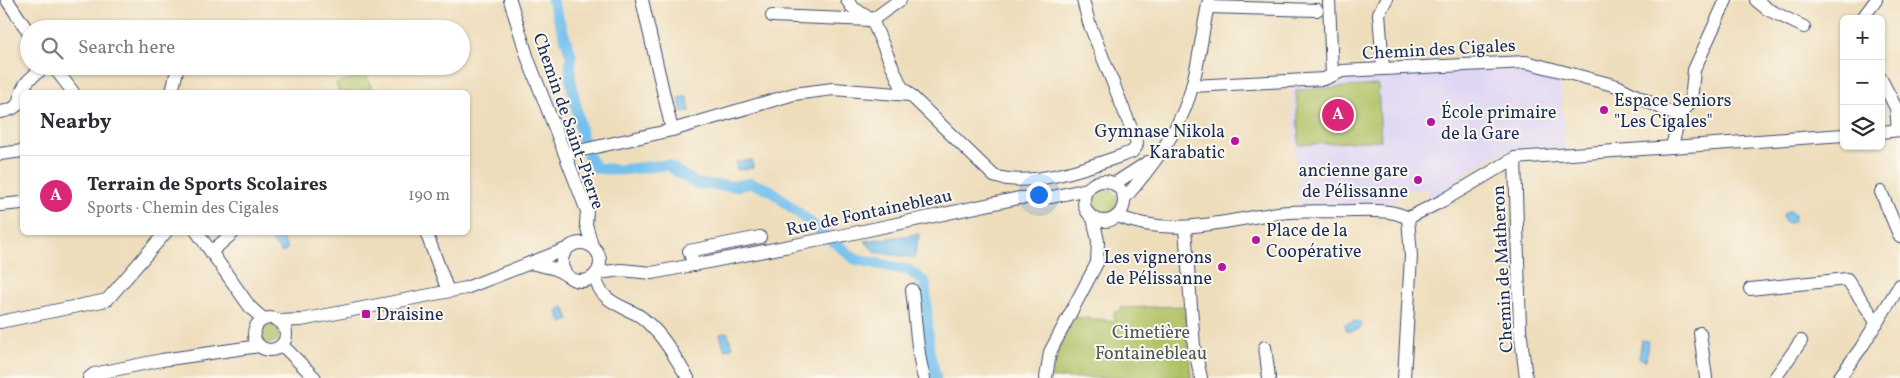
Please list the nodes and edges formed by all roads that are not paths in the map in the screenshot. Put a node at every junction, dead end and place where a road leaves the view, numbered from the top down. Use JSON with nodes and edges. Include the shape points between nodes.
{"nodes":[{"id":1,"x":7,"y":0,"type":"edge"},
{"id":2,"x":510,"y":0,"type":"edge"},
{"id":3,"x":642,"y":0,"type":"edge"},
{"id":4,"x":847,"y":0,"type":"edge"},
{"id":5,"x":900,"y":0,"type":"edge"},
{"id":6,"x":1083,"y":0,"type":"edge"},
{"id":7,"x":1329,"y":0,"type":"edge"},
{"id":8,"x":1386,"y":0,"type":"edge"},
{"id":9,"x":1726,"y":0,"type":"edge"},
{"id":10,"x":1756,"y":0,"type":"edge"},
{"id":11,"x":1876,"y":0,"type":"edge"},
{"id":12,"x":1208,"y":3,"type":"edge"},
{"id":13,"x":1317,"y":10,"type":"dead end"},
{"id":14,"x":1865,"y":15,"type":"edge"},
{"id":15,"x":772,"y":16,"type":"dead end"},
{"id":16,"x":21,"y":20,"type":"edge"},
{"id":17,"x":872,"y":20,"type":"junction"},
{"id":18,"x":1804,"y":28,"type":"dead end"},
{"id":19,"x":1383,"y":68,"type":"junction"},
{"id":20,"x":35,"y":75,"type":"edge"},
{"id":21,"x":60,"y":75,"type":"edge"},
{"id":22,"x":176,"y":75,"type":"edge"},
{"id":23,"x":1332,"y":75,"type":"junction"},
{"id":24,"x":1192,"y":86,"type":"junction"},
{"id":25,"x":1885,"y":87,"type":"edge"},
{"id":26,"x":23,"y":90,"type":"edge"},
{"id":27,"x":71,"y":90,"type":"edge"},
{"id":28,"x":172,"y":90,"type":"edge"},
{"id":29,"x":910,"y":95,"type":"junction"},
{"id":30,"x":20,"y":100,"type":"edge"},
{"id":31,"x":0,"y":112,"type":"edge"},
{"id":32,"x":1679,"y":117,"type":"junction"},
{"id":33,"x":672,"y":130,"type":"junction"},
{"id":34,"x":1899,"y":130,"type":"edge"},
{"id":35,"x":1885,"y":132,"type":"edge"},
{"id":36,"x":1840,"y":135,"type":"edge"},
{"id":37,"x":1672,"y":147,"type":"junction"},
{"id":38,"x":20,"y":151,"type":"edge"},
{"id":39,"x":1162,"y":152,"type":"junction"},
{"id":40,"x":0,"y":154,"type":"edge"},
{"id":41,"x":565,"y":154,"type":"junction"},
{"id":42,"x":1515,"y":158,"type":"junction"},
{"id":43,"x":1092,"y":165,"type":"junction"},
{"id":44,"x":1100,"y":185,"type":"junction"},
{"id":45,"x":1881,"y":192,"type":"dead end"},
{"id":46,"x":1052,"y":197,"type":"junction"},
{"id":47,"x":20,"y":202,"type":"edge"},
{"id":48,"x":1123,"y":202,"type":"junction"},
{"id":49,"x":0,"y":205,"type":"edge"},
{"id":50,"x":1085,"y":206,"type":"junction"},
{"id":51,"x":1093,"y":218,"type":"junction"},
{"id":52,"x":1113,"y":218,"type":"junction"},
{"id":53,"x":1408,"y":218,"type":"junction"},
{"id":54,"x":1139,"y":223,"type":"junction"},
{"id":55,"x":586,"y":224,"type":"junction"},
{"id":56,"x":1185,"y":228,"type":"junction"},
{"id":57,"x":163,"y":235,"type":"edge"},
{"id":58,"x":199,"y":235,"type":"edge"},
{"id":59,"x":231,"y":235,"type":"edge"},
{"id":60,"x":427,"y":235,"type":"edge"},
{"id":61,"x":1900,"y":236,"type":"edge"},
{"id":62,"x":760,"y":237,"type":"dead end"},
{"id":63,"x":1098,"y":241,"type":"junction"},
{"id":64,"x":592,"y":246,"type":"junction"},
{"id":65,"x":569,"y":247,"type":"junction"},
{"id":66,"x":211,"y":252,"type":"junction"},
{"id":67,"x":530,"y":263,"type":"junction"},
{"id":68,"x":694,"y":264,"type":"junction"},
{"id":69,"x":598,"y":270,"type":"junction"},
{"id":70,"x":571,"y":278,"type":"junction"},
{"id":71,"x":1900,"y":285,"type":"edge"},
{"id":72,"x":1750,"y":289,"type":"dead end"},
{"id":73,"x":912,"y":290,"type":"dead end"},
{"id":74,"x":448,"y":292,"type":"junction"},
{"id":75,"x":624,"y":309,"type":"junction"},
{"id":76,"x":301,"y":320,"type":"junction"},
{"id":77,"x":278,"y":321,"type":"junction"},
{"id":78,"x":0,"y":322,"type":"edge"},
{"id":79,"x":1877,"y":323,"type":"junction"},
{"id":80,"x":258,"y":332,"type":"junction"},
{"id":81,"x":1700,"y":333,"type":"dead end"},
{"id":82,"x":284,"y":339,"type":"junction"},
{"id":83,"x":1801,"y":341,"type":"dead end"},
{"id":84,"x":1266,"y":347,"type":"dead end"},
{"id":85,"x":89,"y":378,"type":"edge"},
{"id":86,"x":315,"y":378,"type":"edge"},
{"id":87,"x":688,"y":378,"type":"edge"},
{"id":88,"x":924,"y":378,"type":"edge"},
{"id":89,"x":1046,"y":378,"type":"edge"},
{"id":90,"x":1201,"y":378,"type":"edge"},
{"id":91,"x":1270,"y":378,"type":"edge"},
{"id":92,"x":1404,"y":378,"type":"edge"},
{"id":93,"x":1526,"y":378,"type":"edge"},
{"id":94,"x":1706,"y":378,"type":"edge"},
{"id":95,"x":1775,"y":378,"type":"edge"},
{"id":96,"x":1839,"y":378,"type":"edge"}],
"edges":[{"from":1,"to":16,"type":"street"},
{"from":2,"to":41,"type":"street","name":"Chemin de Saint-Pierre","via":[[528,60]]},
{"from":3,"to":33,"type":"street"},
{"from":4,"to":17,"type":"street"},
{"from":5,"to":17,"type":"street"},
{"from":6,"to":43,"type":"street","via":[[1089,23],[1137,143],[1132,152]]},
{"from":7,"to":23,"type":"street"},
{"from":8,"to":19,"type":"street","via":[[1380,13]]},
{"from":9,"to":32,"type":"street","via":[[1694,70],[1691,101]]},
{"from":10,"to":18,"type":"street"},
{"from":11,"to":14,"type":"street"},
{"from":12,"to":13,"type":"street"},
{"from":12,"to":24,"type":"street"},
{"from":15,"to":17,"type":"street"},
{"from":17,"to":29,"type":"street","via":[[901,86]]},
{"from":19,"to":23,"type":"street","name":"Chemin des Cigales","via":[[1342,71]]},
{"from":19,"to":32,"type":"street","name":"Chemin des Cigales","via":[[1526,62],[1617,86]]},
{"from":20,"to":26,"type":"street","via":[[26,82]]},
{"from":21,"to":27,"type":"street"},
{"from":22,"to":28,"type":"street"},
{"from":23,"to":24,"type":"street","name":"Chemin des Cigales","via":[[1324,79]]},
{"from":24,"to":39,"type":"street"},
{"from":25,"to":34,"type":"street","via":[[1896,108]]},
{"from":29,"to":33,"type":"street","via":[[833,89],[794,94]]},
{"from":29,"to":43,"type":"street","via":[[994,176],[1025,180]]},
{"from":30,"to":31,"type":"street","via":[[18,106]]},
{"from":32,"to":37,"type":"street"},
{"from":33,"to":41,"type":"street"},
{"from":34,"to":35,"type":"street"},
{"from":36,"to":37,"type":"street"},
{"from":37,"to":42,"type":"street"},
{"from":38,"to":40,"type":"street"},
{"from":39,"to":44,"type":"street"},
{"from":39,"to":48,"type":"street"},
{"from":41,"to":55,"type":"street","name":"Chemin de Saint-Pierre","via":[[587,211]]},
{"from":42,"to":53,"type":"street"},
{"from":42,"to":93,"type":"street","name":"Chemin de Matheron","via":[[1520,329]]},
{"from":43,"to":44,"type":"street","via":[[1097,169]]},
{"from":44,"to":46,"type":"street","name":"Rue de Fontainebleau"},
{"from":44,"to":48,"type":"street","via":[[1121,192]]},
{"from":44,"to":50,"type":"street","via":[[1084,197]]},
{"from":45,"to":61,"type":"street"},
{"from":46,"to":50,"type":"street","name":"Rue de Fontainebleau"},
{"from":46,"to":68,"type":"street","name":"Rue de Fontainebleau","via":[[1019,198]]},
{"from":47,"to":49,"type":"street"},
{"from":48,"to":52,"type":"street"},
{"from":48,"to":54,"type":"street"},
{"from":50,"to":51,"type":"street"},
{"from":51,"to":52,"type":"street"},
{"from":51,"to":63,"type":"street"},
{"from":52,"to":54,"type":"street"},
{"from":52,"to":63,"type":"street"},
{"from":53,"to":56,"type":"street","via":[[1400,213],[1374,211],[1281,213]]},
{"from":53,"to":92,"type":"street","via":[[1411,256]]},
{"from":54,"to":56,"type":"street","via":[[1150,227]]},
{"from":55,"to":64,"type":"street","name":"Chemin de Saint-Pierre"},
{"from":55,"to":65,"type":"street","name":"Chemin de Saint-Pierre"},
{"from":56,"to":90,"type":"street","via":[[1194,346]]},
{"from":57,"to":78,"type":"street","via":[[107,300]]},
{"from":58,"to":66,"type":"street"},
{"from":59,"to":66,"type":"street"},
{"from":60,"to":74,"type":"street"},
{"from":62,"to":68,"type":"street","via":[[689,251]]},
{"from":63,"to":89,"type":"street","via":[[1097,263],[1050,352]]},
{"from":64,"to":65,"type":"street","via":[[578,243]]},
{"from":64,"to":69,"type":"street","via":[[598,252]]},
{"from":65,"to":67,"type":"street"},
{"from":65,"to":70,"type":"street","via":[[561,262]]},
{"from":66,"to":80,"type":"street","via":[[250,307]]},
{"from":67,"to":70,"type":"street","via":[[556,269]]},
{"from":67,"to":74,"type":"street"},
{"from":68,"to":69,"type":"street","name":"Rue de Fontainebleau","via":[[652,272]]},
{"from":69,"to":70,"type":"street","via":[[586,281]]},
{"from":69,"to":75,"type":"street","via":[[596,286],[605,297]]},
{"from":70,"to":75,"type":"street","via":[[603,303]]},
{"from":71,"to":79,"type":"street"},
{"from":72,"to":79,"type":"street","via":[[1848,280]]},
{"from":73,"to":88,"type":"street","via":[[919,361]]},
{"from":74,"to":76,"type":"street"},
{"from":75,"to":87,"type":"street","via":[[639,315],[657,332]]},
{"from":76,"to":77,"type":"street"},
{"from":76,"to":82,"type":"street"},
{"from":77,"to":80,"type":"street","via":[[269,318]]},
{"from":77,"to":82,"type":"street","via":[[285,329]]},
{"from":79,"to":96,"type":"street"},
{"from":80,"to":82,"type":"street","via":[[273,350]]},
{"from":80,"to":85,"type":"street","via":[[228,349],[94,374]]},
{"from":81,"to":94,"type":"street"},
{"from":82,"to":86,"type":"street"},
{"from":83,"to":95,"type":"street"},
{"from":84,"to":91,"type":"street"}]}
